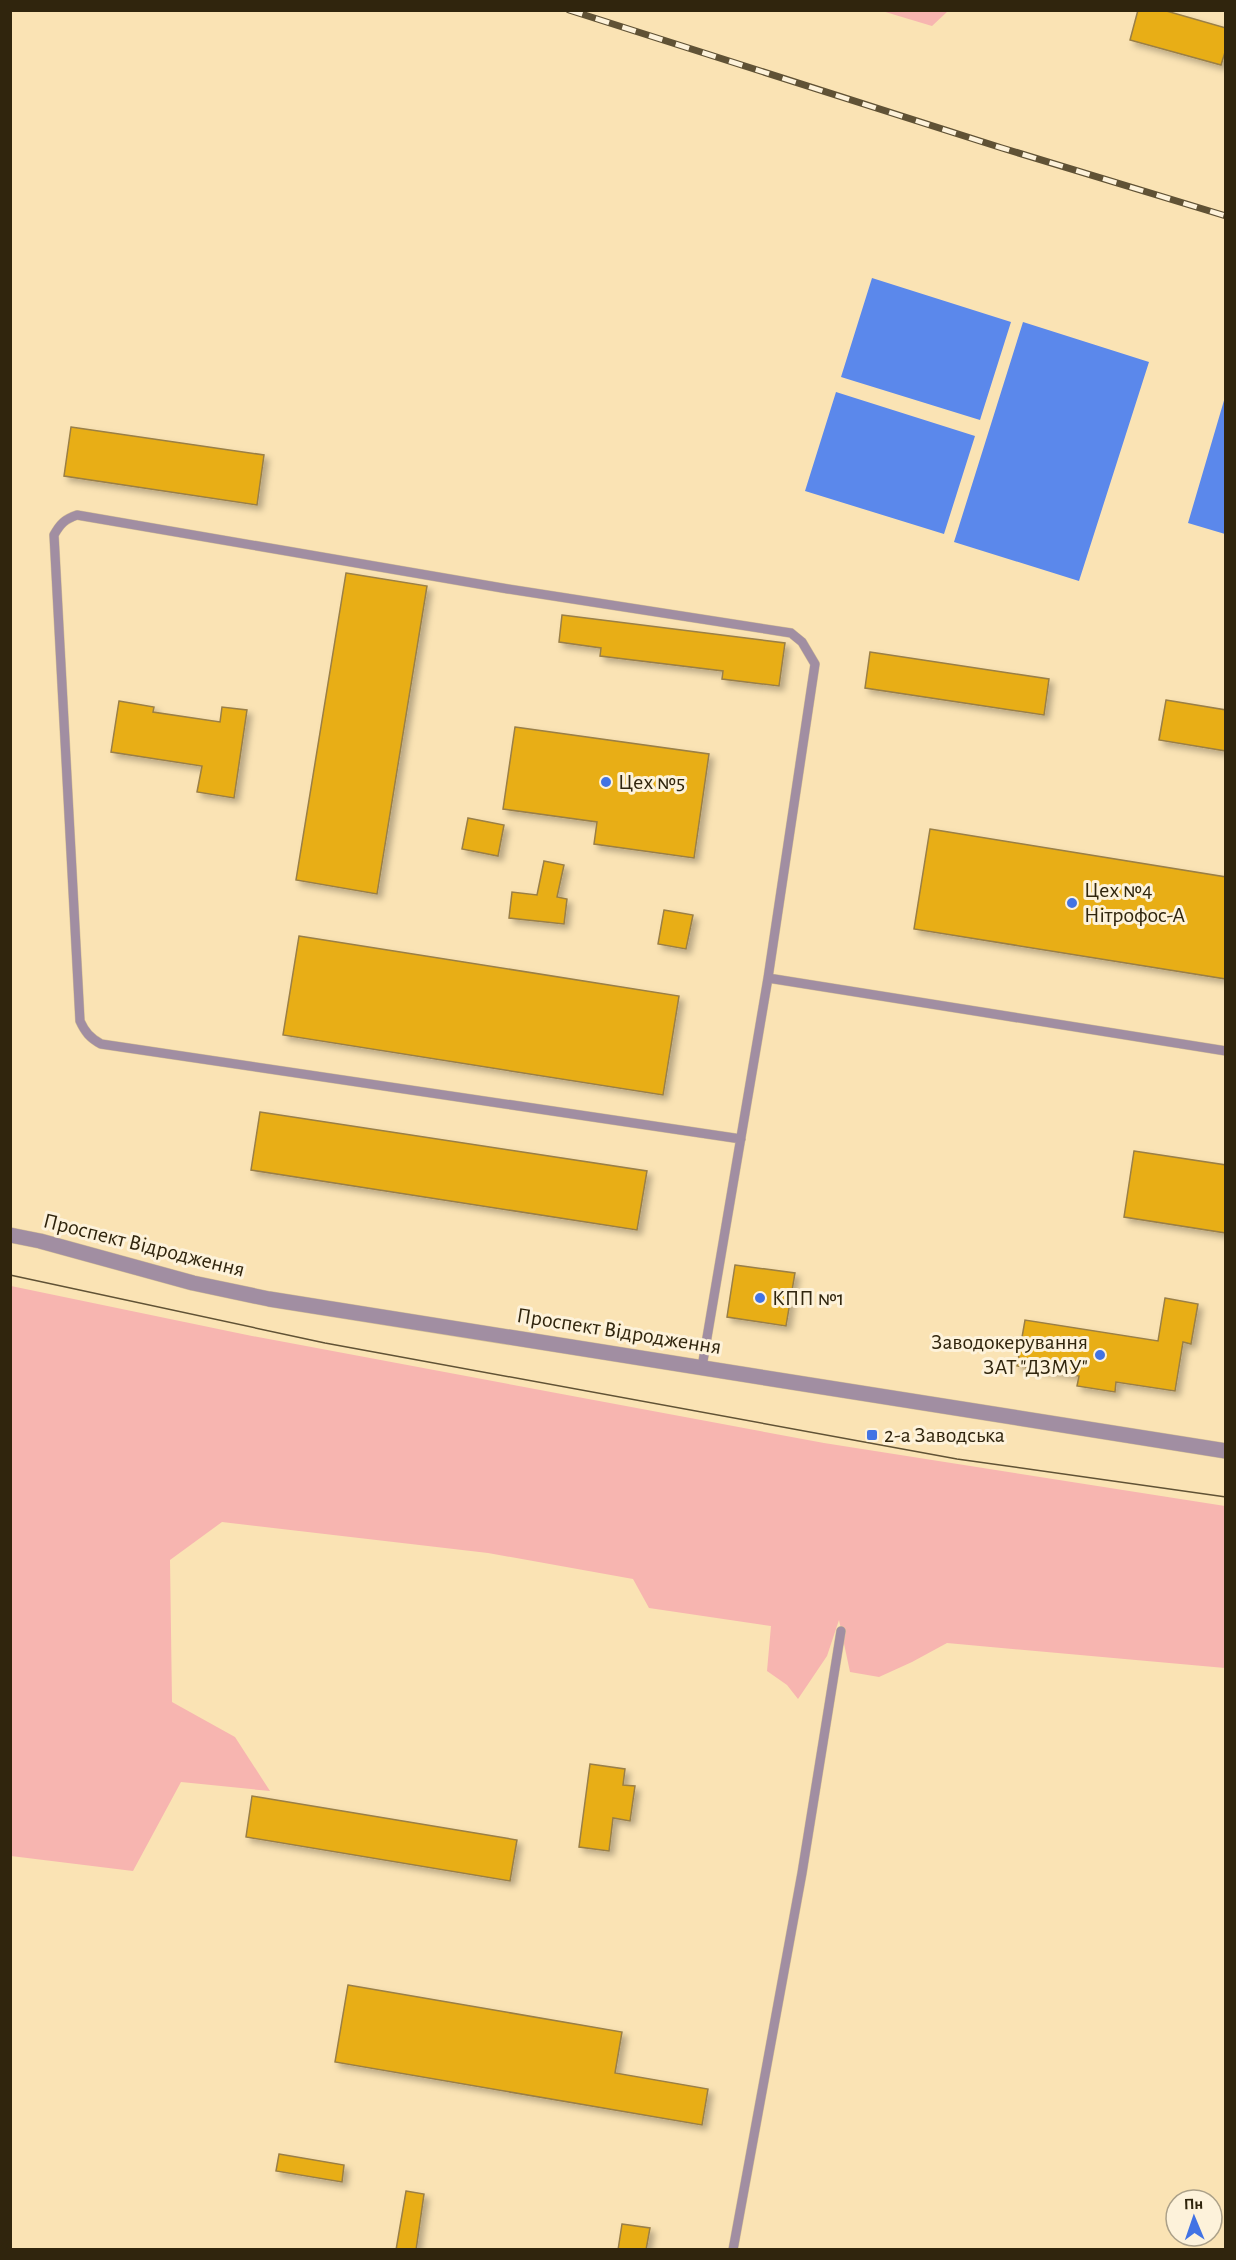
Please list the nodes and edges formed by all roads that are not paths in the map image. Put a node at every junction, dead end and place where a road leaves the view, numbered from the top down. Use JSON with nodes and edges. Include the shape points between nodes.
{"nodes":[{"id":1,"x":768,"y":978,"type":"junction"},
{"id":2,"x":1226,"y":1051,"type":"edge"},
{"id":3,"x":741,"y":1138,"type":"junction"},
{"id":4,"x":10,"y":1235,"type":"edge"},
{"id":5,"x":702,"y":1367,"type":"junction"},
{"id":6,"x":1226,"y":1451,"type":"edge"},
{"id":7,"x":841,"y":1631,"type":"dead end"},
{"id":8,"x":733,"y":2250,"type":"edge"}],
"edges":[{"from":1,"to":2,"type":"lane"},
{"from":1,"to":3,"type":"lane"},
{"from":1,"to":3,"type":"lane","via":[[815,664],[791,633],[78,515],[59,525],[54,536],[80,1021],[92,1040]]},
{"from":3,"to":5,"type":"lane"},
{"from":4,"to":5,"type":"street","name":"Проспект Відродження","via":[[269,1299]]},
{"from":5,"to":6,"type":"street","name":"Проспект Відродження"},
{"from":7,"to":8,"type":"lane","via":[[802,1873]]}]}
